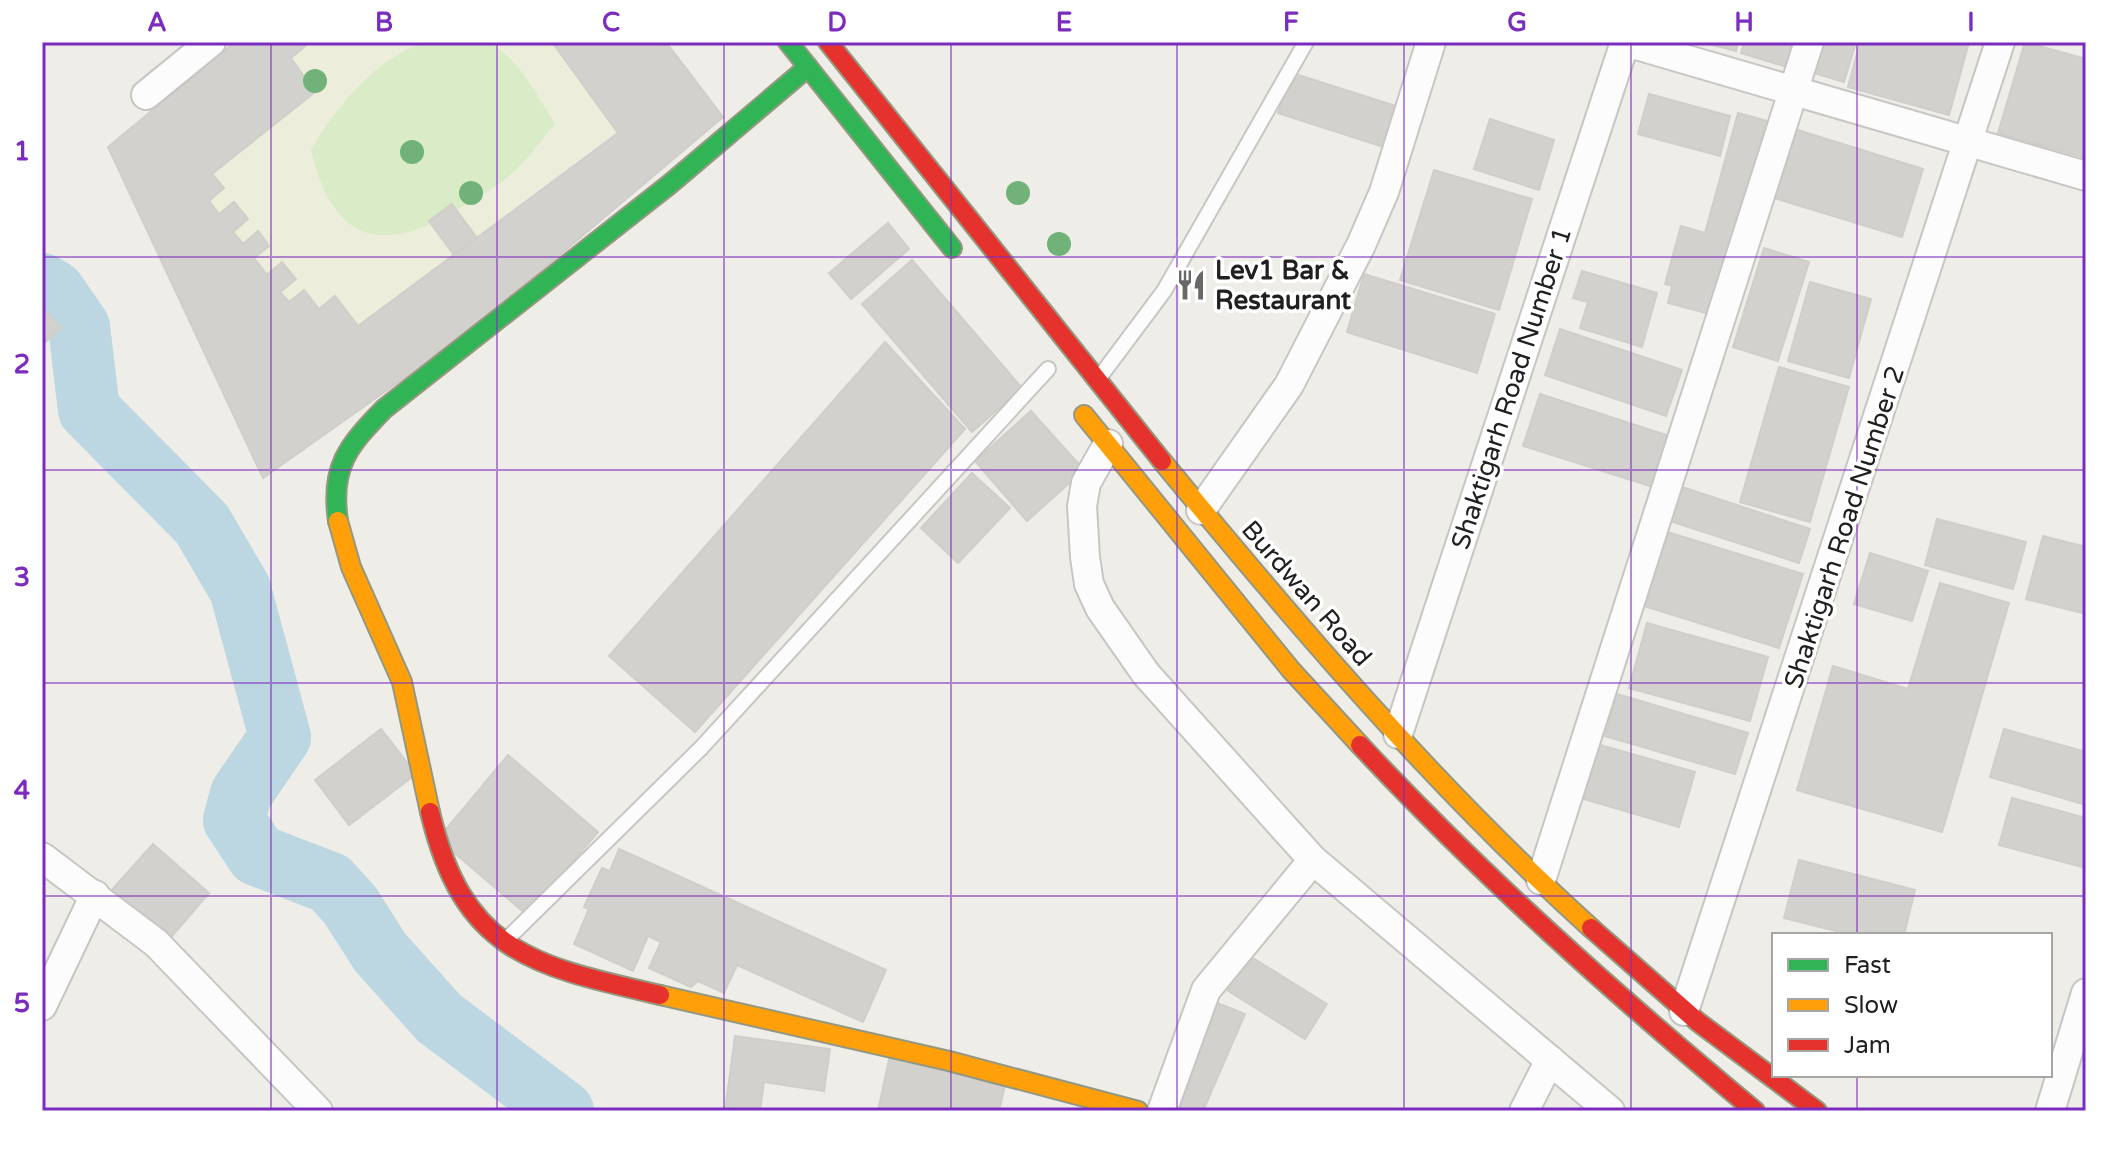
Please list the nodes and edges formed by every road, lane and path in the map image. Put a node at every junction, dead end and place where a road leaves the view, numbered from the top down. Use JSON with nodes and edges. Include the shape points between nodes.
{"nodes":[{"id":1,"x":211,"y":42,"type":"edge"},
{"id":2,"x":788,"y":42,"type":"edge"},
{"id":3,"x":828,"y":42,"type":"edge"},
{"id":4,"x":1306,"y":42,"type":"edge"},
{"id":5,"x":1431,"y":42,"type":"edge"},
{"id":6,"x":1626,"y":42,"type":"edge"},
{"id":7,"x":1809,"y":42,"type":"edge"},
{"id":8,"x":2000,"y":42,"type":"edge"},
{"id":9,"x":808,"y":67,"type":"junction"},
{"id":10,"x":1794,"y":91,"type":"junction"},
{"id":11,"x":146,"y":95,"type":"dead end"},
{"id":12,"x":1970,"y":142,"type":"junction"},
{"id":13,"x":2086,"y":176,"type":"edge"},
{"id":14,"x":965,"y":264,"type":"dead end"},
{"id":15,"x":1048,"y":369,"type":"dead end"},
{"id":16,"x":1097,"y":382,"type":"junction"},
{"id":17,"x":1074,"y":402,"type":"dead end"},
{"id":18,"x":1108,"y":444,"type":"junction"},
{"id":19,"x":1201,"y":510,"type":"junction"},
{"id":20,"x":1398,"y":734,"type":"junction"},
{"id":21,"x":42,"y":857,"type":"edge"},
{"id":22,"x":1313,"y":860,"type":"junction"},
{"id":23,"x":1541,"y":880,"type":"junction"},
{"id":24,"x":95,"y":895,"type":"junction"},
{"id":25,"x":503,"y":943,"type":"junction"},
{"id":26,"x":2086,"y":993,"type":"edge"},
{"id":27,"x":42,"y":1006,"type":"edge"},
{"id":28,"x":1684,"y":1011,"type":"junction"},
{"id":29,"x":1550,"y":1060,"type":"junction"},
{"id":30,"x":318,"y":1111,"type":"edge"},
{"id":31,"x":1138,"y":1111,"type":"edge"},
{"id":32,"x":1162,"y":1111,"type":"edge"},
{"id":33,"x":1524,"y":1111,"type":"edge"},
{"id":34,"x":1610,"y":1111,"type":"edge"},
{"id":35,"x":1755,"y":1111,"type":"edge"},
{"id":36,"x":1817,"y":1111,"type":"edge"},
{"id":37,"x":2050,"y":1111,"type":"edge"}],
"edges":[{"from":1,"to":11,"type":"street"},
{"from":2,"to":9,"type":"main road"},
{"from":3,"to":16,"type":"main road","name":"Burdwan Road"},
{"from":4,"to":16,"type":"lane","via":[[1164,291]]},
{"from":5,"to":19,"type":"street","via":[[1384,192],[1361,245],[1289,385]]},
{"from":6,"to":10,"type":"street"},
{"from":6,"to":20,"type":"street","name":"Shaktigarh Road Number 1"},
{"from":7,"to":10,"type":"street"},
{"from":8,"to":12,"type":"street","name":"Shaktigarh Road Number 2"},
{"from":9,"to":14,"type":"main road"},
{"from":9,"to":25,"type":"main road","via":[[647,203],[384,409],[338,466],[337,528],[410,704],[437,849],[477,920]]},
{"from":10,"to":12,"type":"street"},
{"from":10,"to":23,"type":"street"},
{"from":12,"to":13,"type":"street"},
{"from":12,"to":28,"type":"street","name":"Shaktigarh Road Number 2"},
{"from":15,"to":25,"type":"lane","via":[[701,748]]},
{"from":16,"to":19,"type":"main road","name":"Burdwan Road"},
{"from":17,"to":18,"type":"main road"},
{"from":18,"to":22,"type":"street","via":[[1086,483],[1082,506],[1089,584],[1100,608],[1146,674]]},
{"from":18,"to":35,"type":"main road","via":[[1291,670],[1423,813],[1597,979]]},
{"from":19,"to":20,"type":"main road","name":"Burdwan Road"},
{"from":20,"to":23,"type":"main road","name":"Burdwan Road"},
{"from":21,"to":24,"type":"street"},
{"from":22,"to":29,"type":"street"},
{"from":22,"to":32,"type":"street","via":[[1206,990]]},
{"from":23,"to":28,"type":"main road","name":"Burdwan Road"},
{"from":24,"to":27,"type":"street"},
{"from":24,"to":30,"type":"street","via":[[156,943]]},
{"from":25,"to":31,"type":"main road","via":[[591,979],[949,1061]]},
{"from":26,"to":37,"type":"street"},
{"from":28,"to":36,"type":"main road","name":"Burdwan Road"},
{"from":29,"to":33,"type":"street"},
{"from":29,"to":34,"type":"street"}]}
